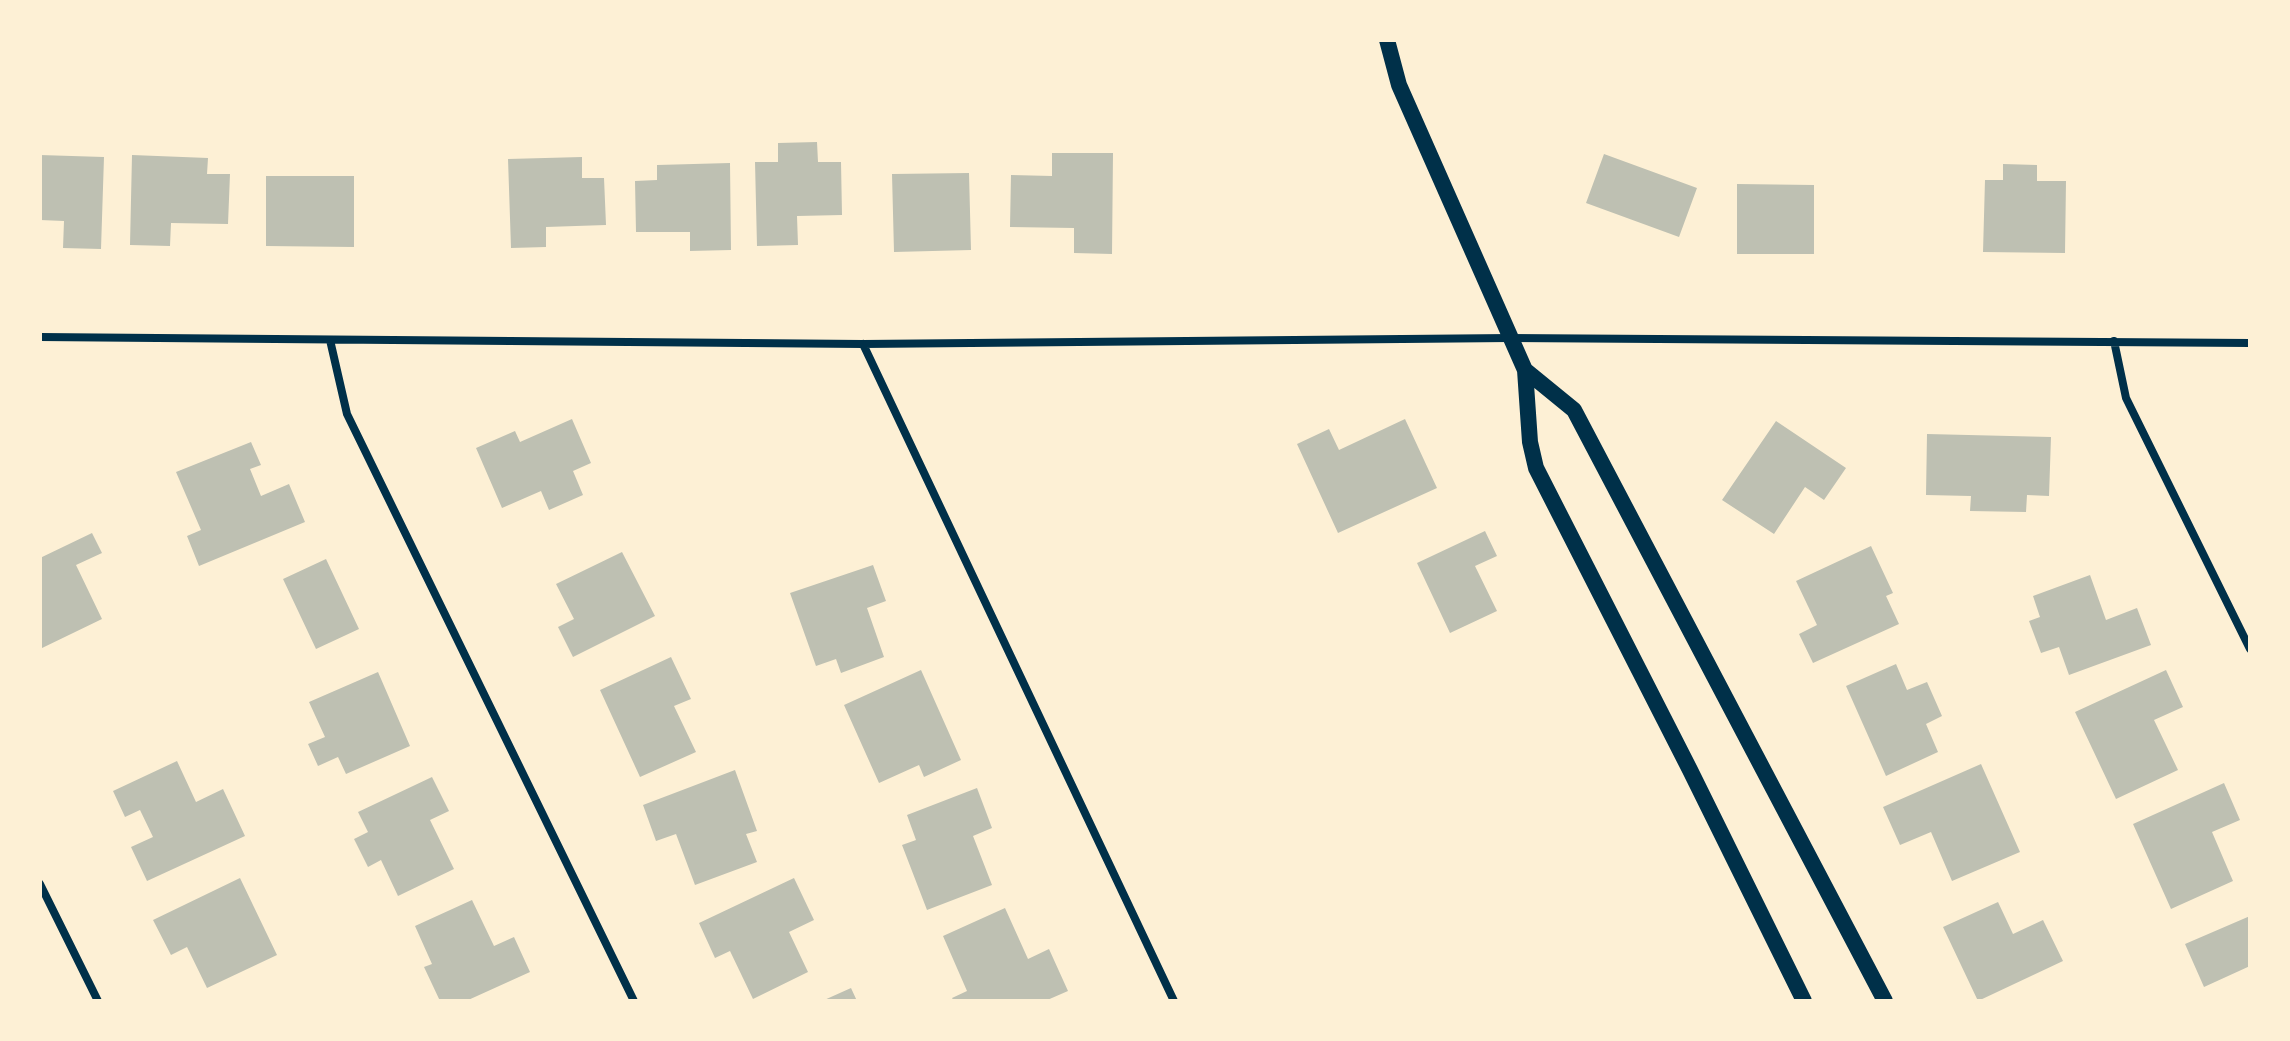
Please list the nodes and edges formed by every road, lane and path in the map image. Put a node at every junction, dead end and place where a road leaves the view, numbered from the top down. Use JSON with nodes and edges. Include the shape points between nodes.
{"nodes":[{"id":1,"x":1387,"y":40,"type":"edge"},
{"id":2,"x":40,"y":337,"type":"edge"},
{"id":3,"x":1510,"y":338,"type":"junction"},
{"id":4,"x":330,"y":340,"type":"junction"},
{"id":5,"x":2114,"y":341,"type":"junction"},
{"id":6,"x":2250,"y":343,"type":"edge"},
{"id":7,"x":863,"y":344,"type":"junction"},
{"id":8,"x":1525,"y":370,"type":"junction"},
{"id":9,"x":2250,"y":649,"type":"edge"},
{"id":10,"x":40,"y":884,"type":"edge"},
{"id":11,"x":98,"y":1001,"type":"edge"},
{"id":12,"x":634,"y":1001,"type":"edge"},
{"id":13,"x":1174,"y":1001,"type":"edge"},
{"id":14,"x":1804,"y":1001,"type":"edge"},
{"id":15,"x":1885,"y":1001,"type":"edge"}],
"edges":[{"from":1,"to":3,"type":"main road","via":[[1399,85]]},
{"from":2,"to":4,"type":"street"},
{"from":3,"to":5,"type":"street"},
{"from":3,"to":7,"type":"street"},
{"from":3,"to":8,"type":"main road"},
{"from":4,"to":7,"type":"street"},
{"from":4,"to":12,"type":"street","via":[[347,414]]},
{"from":5,"to":6,"type":"street"},
{"from":5,"to":9,"type":"street","via":[[2126,398]]},
{"from":7,"to":13,"type":"street"},
{"from":8,"to":14,"type":"main road","via":[[1536,468]]},
{"from":8,"to":15,"type":"main road","via":[[1574,410]]},
{"from":10,"to":11,"type":"street"}]}
